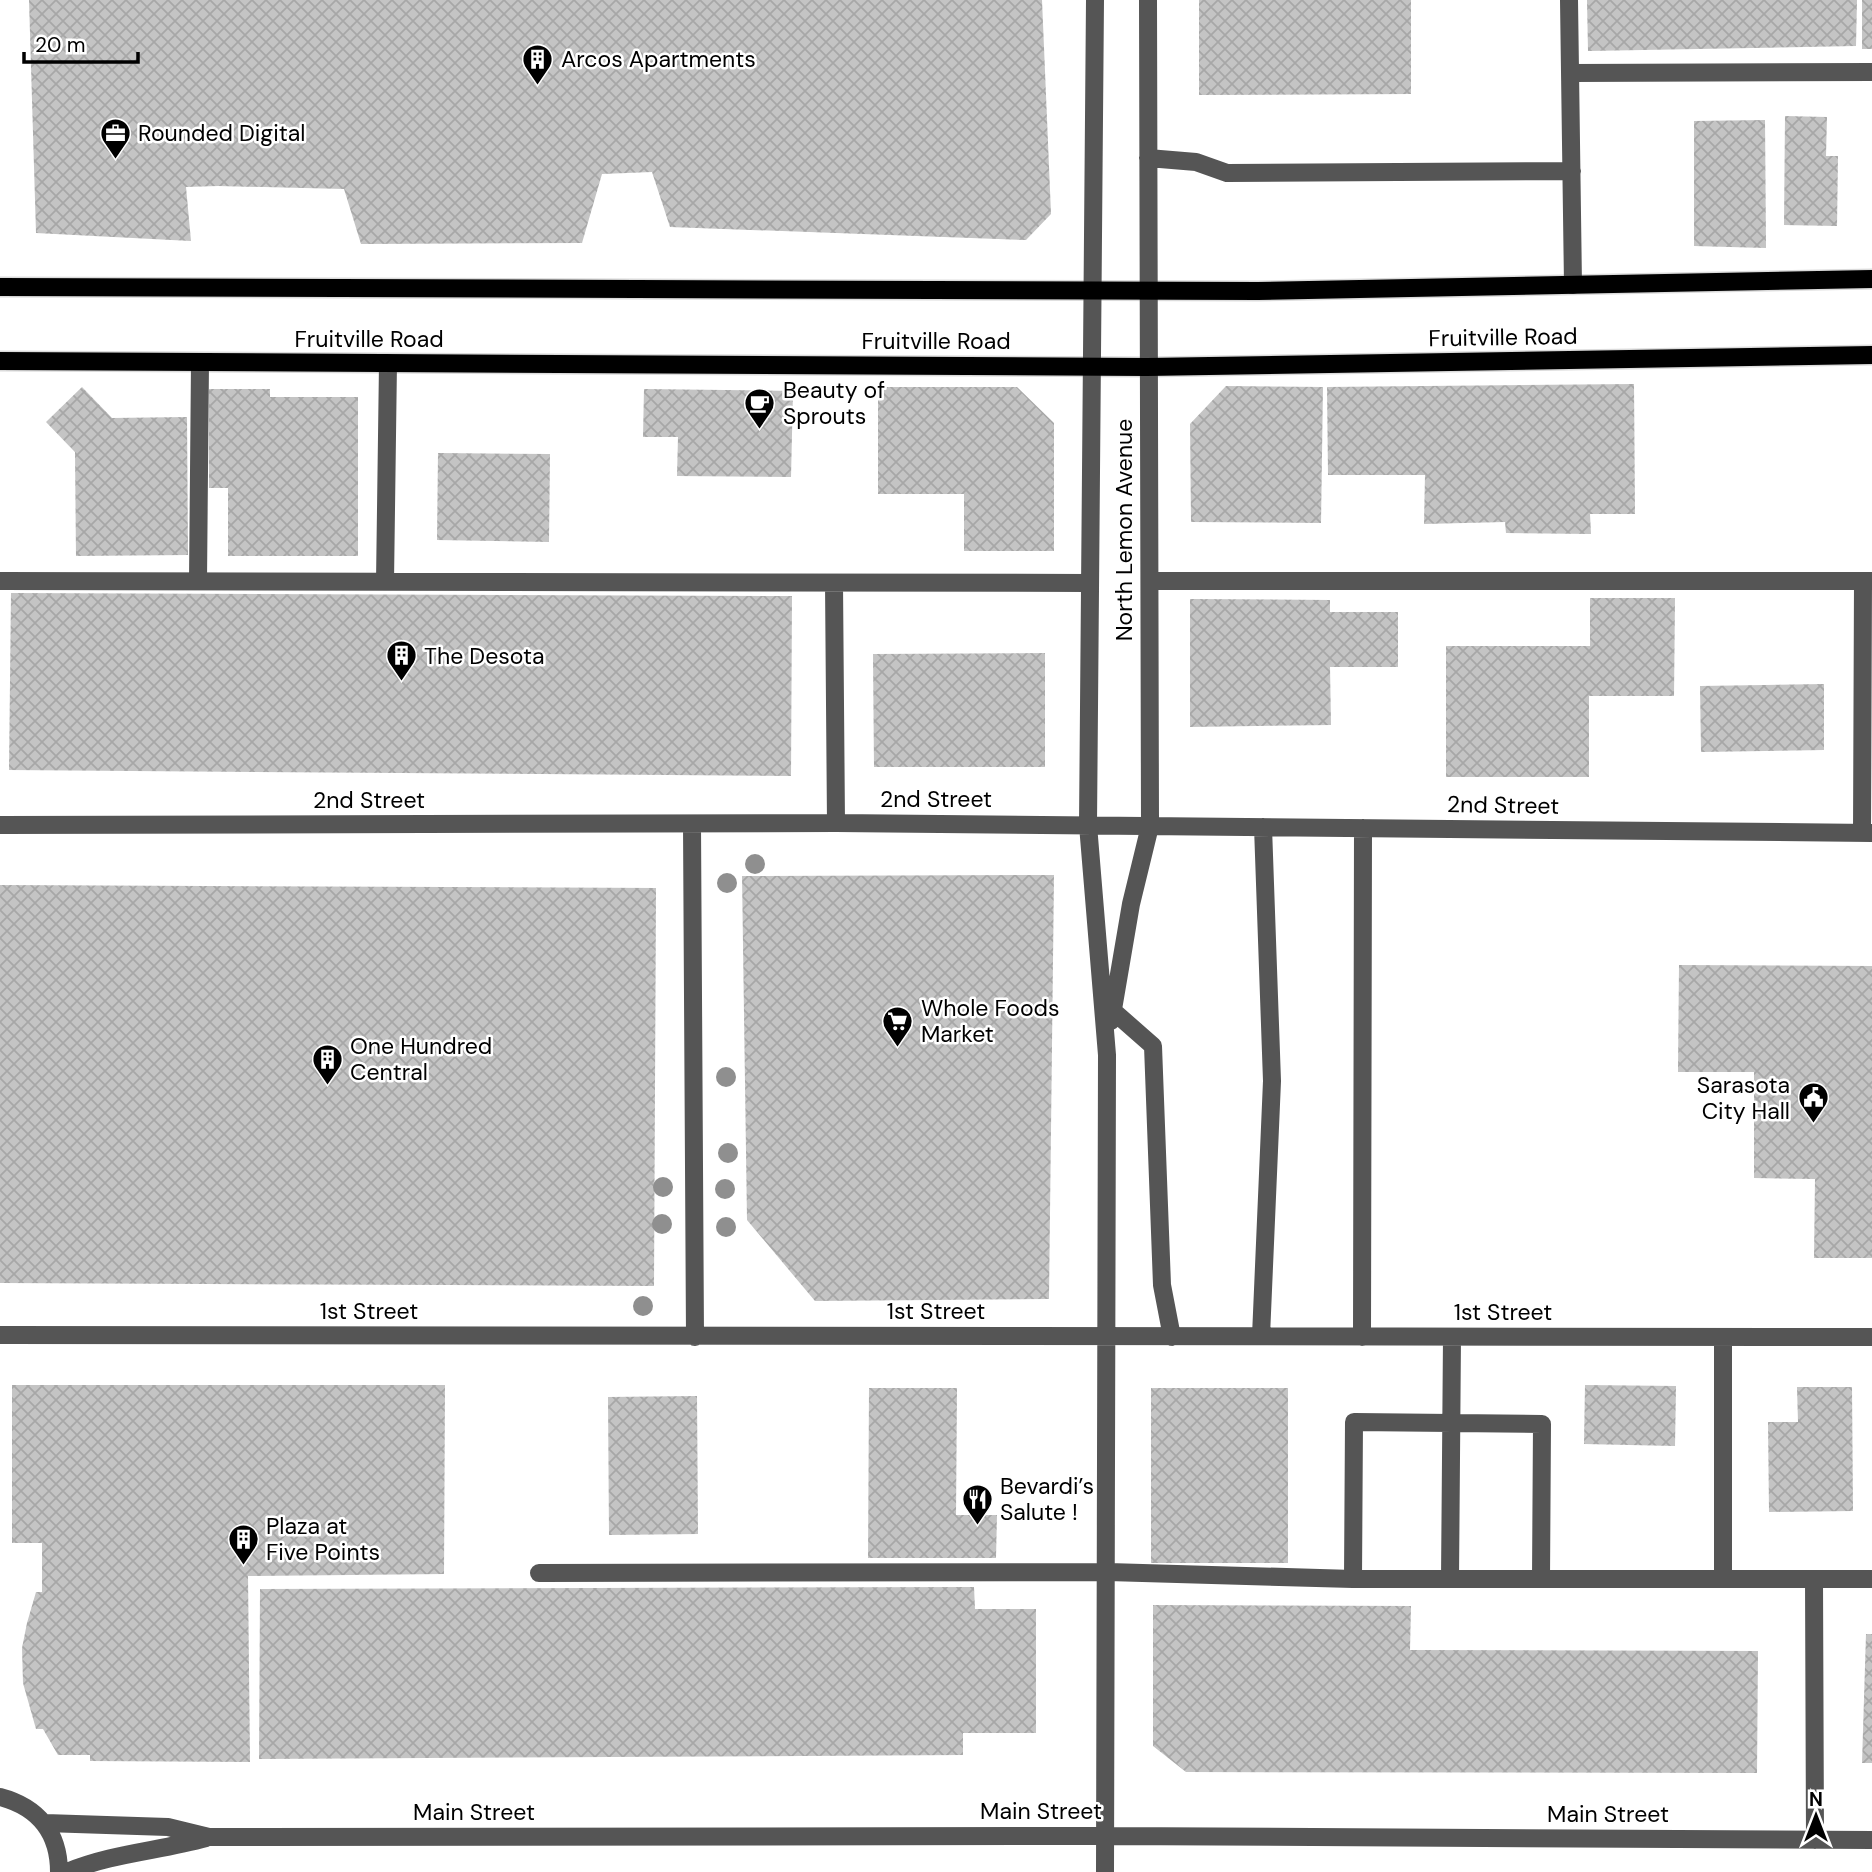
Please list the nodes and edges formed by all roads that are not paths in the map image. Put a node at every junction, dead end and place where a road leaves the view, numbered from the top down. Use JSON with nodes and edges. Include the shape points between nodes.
{"nodes":[{"id":1,"x":1095,"y":0,"type":"edge"},
{"id":2,"x":1148,"y":0,"type":"edge"},
{"id":3,"x":1569,"y":0,"type":"edge"},
{"id":4,"x":1872,"y":72,"type":"edge"},
{"id":5,"x":1570,"y":73,"type":"junction"},
{"id":6,"x":1148,"y":158,"type":"junction"},
{"id":7,"x":1572,"y":171,"type":"junction"},
{"id":8,"x":1872,"y":279,"type":"edge"},
{"id":9,"x":1573,"y":285,"type":"junction"},
{"id":10,"x":0,"y":287,"type":"edge"},
{"id":11,"x":1092,"y":290,"type":"junction"},
{"id":12,"x":1148,"y":290,"type":"junction"},
{"id":13,"x":1872,"y":355,"type":"edge"},
{"id":14,"x":0,"y":361,"type":"edge"},
{"id":15,"x":200,"y":363,"type":"junction"},
{"id":16,"x":388,"y":363,"type":"junction"},
{"id":17,"x":1091,"y":366,"type":"junction"},
{"id":18,"x":1147,"y":366,"type":"junction"},
{"id":19,"x":0,"y":581,"type":"edge"},
{"id":20,"x":198,"y":581,"type":"junction"},
{"id":21,"x":1150,"y":581,"type":"junction"},
{"id":22,"x":1867,"y":581,"type":"edge"},
{"id":23,"x":385,"y":582,"type":"junction"},
{"id":24,"x":834,"y":583,"type":"junction"},
{"id":25,"x":1089,"y":583,"type":"junction"},
{"id":26,"x":836,"y":823,"type":"junction"},
{"id":27,"x":0,"y":825,"type":"edge"},
{"id":28,"x":692,"y":825,"type":"junction"},
{"id":29,"x":1088,"y":825,"type":"junction"},
{"id":30,"x":1150,"y":826,"type":"junction"},
{"id":31,"x":1263,"y":827,"type":"junction"},
{"id":32,"x":1363,"y":828,"type":"junction"},
{"id":33,"x":1867,"y":833,"type":"edge"},
{"id":34,"x":1112,"y":1010,"type":"junction"},
{"id":35,"x":1107,"y":1055,"type":"junction"},
{"id":36,"x":1104,"y":1334,"type":"junction"},
{"id":37,"x":0,"y":1335,"type":"edge"},
{"id":38,"x":695,"y":1336,"type":"junction"},
{"id":39,"x":1261,"y":1336,"type":"junction"},
{"id":40,"x":1452,"y":1336,"type":"junction"},
{"id":41,"x":1723,"y":1336,"type":"junction"},
{"id":42,"x":1872,"y":1336,"type":"edge"},
{"id":43,"x":1172,"y":1337,"type":"junction"},
{"id":44,"x":1362,"y":1337,"type":"junction"},
{"id":45,"x":1451,"y":1423,"type":"junction"},
{"id":46,"x":1108,"y":1572,"type":"junction"},
{"id":47,"x":539,"y":1573,"type":"dead end"},
{"id":48,"x":1353,"y":1578,"type":"junction"},
{"id":49,"x":1450,"y":1578,"type":"junction"},
{"id":50,"x":1541,"y":1578,"type":"junction"},
{"id":51,"x":1723,"y":1579,"type":"junction"},
{"id":52,"x":1814,"y":1579,"type":"junction"},
{"id":53,"x":1872,"y":1579,"type":"edge"},
{"id":54,"x":0,"y":1797,"type":"edge"},
{"id":55,"x":45,"y":1823,"type":"junction"},
{"id":56,"x":1105,"y":1836,"type":"junction"},
{"id":57,"x":209,"y":1837,"type":"junction"},
{"id":58,"x":1815,"y":1840,"type":"junction"},
{"id":59,"x":1872,"y":1840,"type":"edge"},
{"id":60,"x":59,"y":1872,"type":"edge"},
{"id":61,"x":67,"y":1872,"type":"edge"},
{"id":62,"x":1105,"y":1872,"type":"edge"}],
"edges":[{"from":1,"to":11,"type":"street"},
{"from":2,"to":6,"type":"street","name":"North Lemon Avenue"},
{"from":3,"to":5,"type":"street"},
{"from":4,"to":5,"type":"street"},
{"from":5,"to":7,"type":"street"},
{"from":6,"to":7,"type":"street","via":[[1196,162],[1227,173]]},
{"from":6,"to":12,"type":"street","name":"North Lemon Avenue"},
{"from":7,"to":9,"type":"street"},
{"from":8,"to":9,"type":"main road"},
{"from":9,"to":12,"type":"main road"},
{"from":10,"to":11,"type":"main road"},
{"from":11,"to":12,"type":"main road"},
{"from":11,"to":17,"type":"street"},
{"from":12,"to":18,"type":"street","name":"North Lemon Avenue"},
{"from":13,"to":18,"type":"main road","name":"Fruitville Road"},
{"from":14,"to":15,"type":"main road","name":"Fruitville Road"},
{"from":15,"to":16,"type":"main road","name":"Fruitville Road"},
{"from":15,"to":20,"type":"street"},
{"from":16,"to":17,"type":"main road","name":"Fruitville Road"},
{"from":16,"to":23,"type":"street"},
{"from":17,"to":18,"type":"main road","name":"Fruitville Road"},
{"from":17,"to":25,"type":"street"},
{"from":18,"to":21,"type":"street","name":"North Lemon Avenue"},
{"from":19,"to":20,"type":"street"},
{"from":20,"to":23,"type":"street"},
{"from":21,"to":22,"type":"street"},
{"from":21,"to":30,"type":"street","name":"North Lemon Avenue"},
{"from":22,"to":33,"type":"street"},
{"from":23,"to":24,"type":"street"},
{"from":24,"to":25,"type":"street"},
{"from":24,"to":26,"type":"street"},
{"from":25,"to":29,"type":"street"},
{"from":26,"to":28,"type":"street","name":"2nd Street"},
{"from":26,"to":29,"type":"street","name":"2nd Street"},
{"from":27,"to":28,"type":"street","name":"2nd Street"},
{"from":28,"to":38,"type":"street"},
{"from":29,"to":30,"type":"street","name":"2nd Street"},
{"from":29,"to":35,"type":"street"},
{"from":30,"to":31,"type":"street","name":"2nd Street"},
{"from":30,"to":34,"type":"street","name":"North Lemon Avenue"},
{"from":31,"to":32,"type":"street","name":"2nd Street"},
{"from":31,"to":39,"type":"street","via":[[1272,1081]]},
{"from":32,"to":33,"type":"street","name":"2nd Street"},
{"from":32,"to":44,"type":"street"},
{"from":34,"to":35,"type":"street","name":"North Lemon Avenue"},
{"from":34,"to":43,"type":"street","via":[[1153,1046],[1162,1285]]},
{"from":35,"to":36,"type":"street"},
{"from":36,"to":38,"type":"street","name":"1st Street"},
{"from":36,"to":43,"type":"street","name":"1st Street"},
{"from":36,"to":46,"type":"street"},
{"from":37,"to":38,"type":"street","name":"1st Street"},
{"from":39,"to":43,"type":"street","name":"1st Street"},
{"from":39,"to":44,"type":"street","name":"1st Street"},
{"from":40,"to":41,"type":"street","name":"1st Street"},
{"from":40,"to":44,"type":"street","name":"1st Street"},
{"from":40,"to":45,"type":"street"},
{"from":41,"to":42,"type":"street","name":"1st Street"},
{"from":41,"to":51,"type":"street"},
{"from":45,"to":48,"type":"street","via":[[1354,1422]]},
{"from":45,"to":49,"type":"street"},
{"from":45,"to":50,"type":"street","via":[[1542,1424]]},
{"from":46,"to":47,"type":"street"},
{"from":46,"to":48,"type":"street"},
{"from":46,"to":56,"type":"street"},
{"from":48,"to":49,"type":"street"},
{"from":49,"to":50,"type":"street"},
{"from":50,"to":51,"type":"street"},
{"from":51,"to":52,"type":"street"},
{"from":52,"to":53,"type":"street"},
{"from":52,"to":58,"type":"street"},
{"from":54,"to":55,"type":"street","via":[[31,1809]]},
{"from":55,"to":57,"type":"street","name":"Main Street","via":[[168,1827]]},
{"from":55,"to":60,"type":"street","via":[[54,1839]]},
{"from":56,"to":57,"type":"street","name":"Main Street"},
{"from":56,"to":58,"type":"street","name":"Main Street"},
{"from":56,"to":62,"type":"street"},
{"from":57,"to":61,"type":"street","name":"Main Street","via":[[108,1857]]},
{"from":58,"to":59,"type":"street","name":"Main Street"}]}
